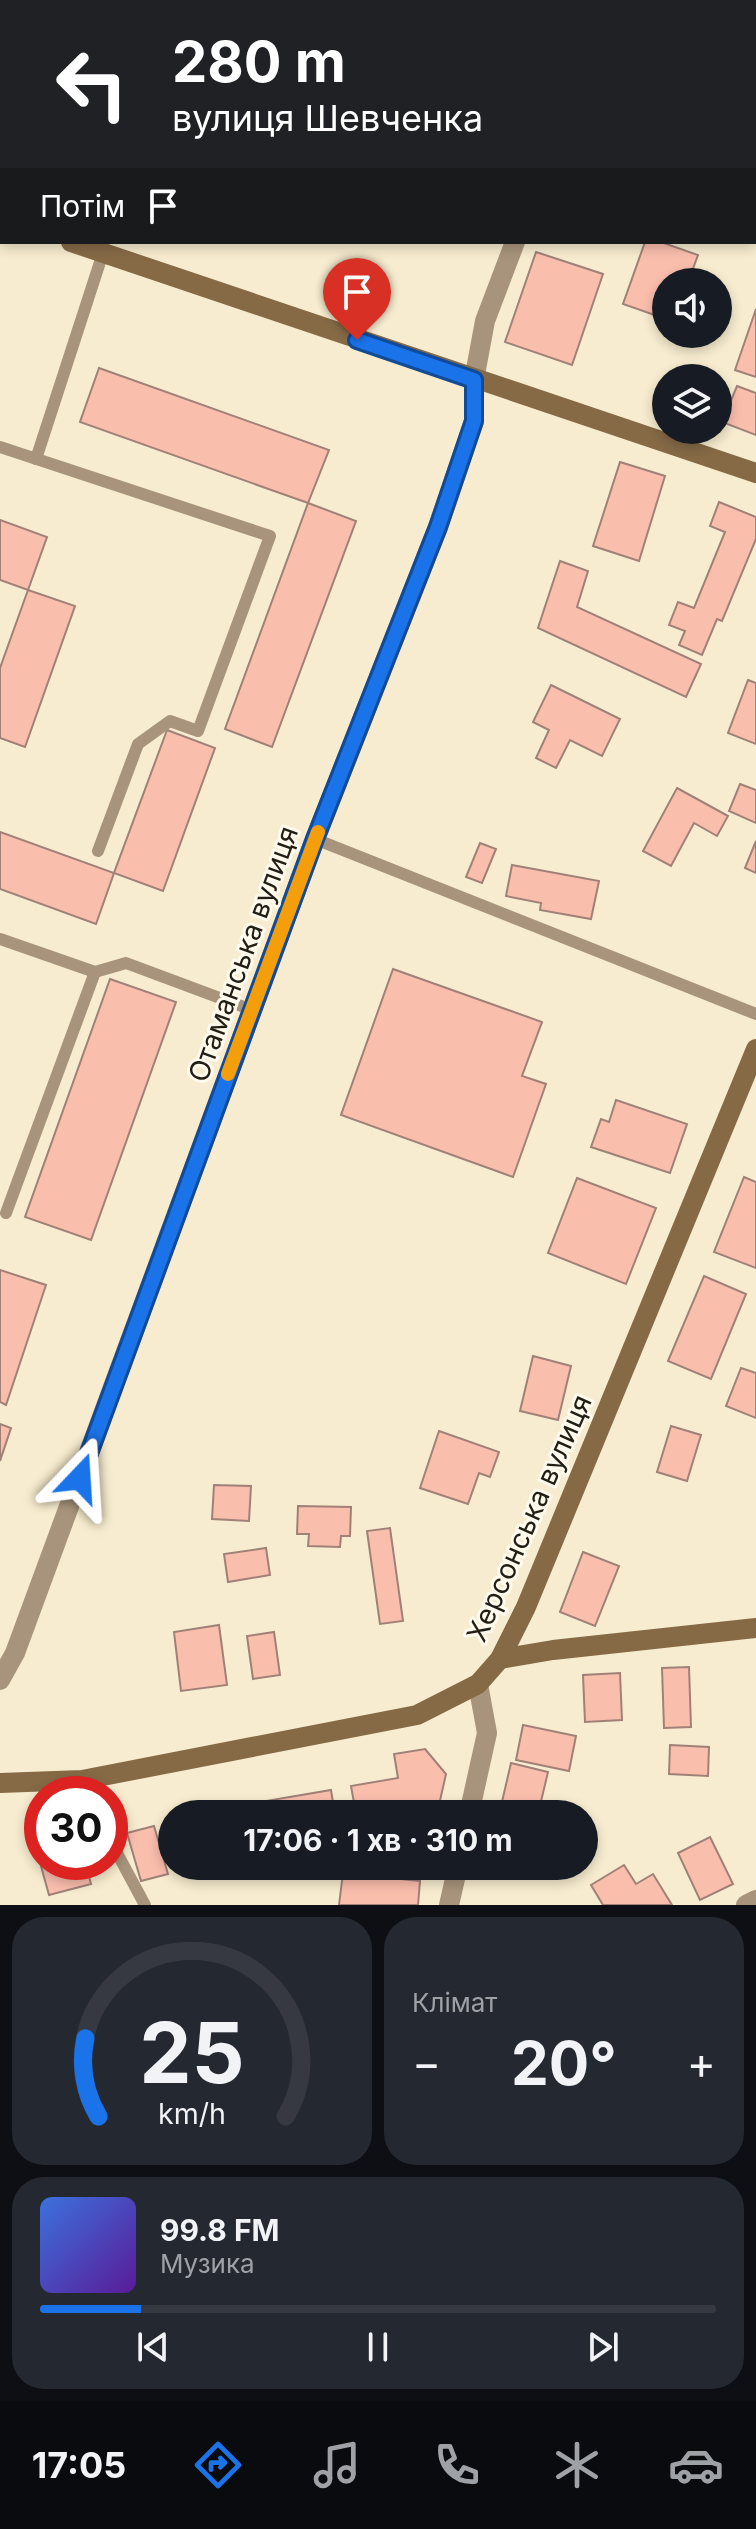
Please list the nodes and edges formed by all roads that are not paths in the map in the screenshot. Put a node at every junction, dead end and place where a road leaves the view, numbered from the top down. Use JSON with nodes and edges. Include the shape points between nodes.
{"nodes":[{"id":1,"x":77,"y":244,"type":"edge"},
{"id":2,"x":514,"y":244,"type":"edge"},
{"id":3,"x":103,"y":253,"type":"junction"},
{"id":4,"x":474,"y":380,"type":"junction"},
{"id":5,"x":0,"y":447,"type":"edge"},
{"id":6,"x":36,"y":459,"type":"junction"},
{"id":7,"x":756,"y":473,"type":"edge"},
{"id":8,"x":315,"y":839,"type":"junction"},
{"id":9,"x":98,"y":851,"type":"dead end"},
{"id":10,"x":0,"y":939,"type":"edge"},
{"id":11,"x":95,"y":972,"type":"junction"},
{"id":12,"x":252,"y":1010,"type":"junction"},
{"id":13,"x":756,"y":1014,"type":"edge"},
{"id":14,"x":756,"y":1049,"type":"edge"},
{"id":15,"x":6,"y":1213,"type":"dead end"},
{"id":16,"x":756,"y":1628,"type":"edge"},
{"id":17,"x":500,"y":1659,"type":"junction"},
{"id":18,"x":0,"y":1680,"type":"edge"},
{"id":19,"x":478,"y":1684,"type":"junction"},
{"id":20,"x":128,"y":1778,"type":"edge"},
{"id":21,"x":0,"y":1783,"type":"edge"},
{"id":22,"x":24,"y":1784,"type":"edge"},
{"id":23,"x":472,"y":1800,"type":"edge"},
{"id":24,"x":128,"y":1873,"type":"edge"},
{"id":25,"x":455,"y":1880,"type":"edge"},
{"id":26,"x":756,"y":1900,"type":"edge"},
{"id":27,"x":145,"y":1905,"type":"edge"},
{"id":28,"x":449,"y":1905,"type":"edge"},
{"id":29,"x":746,"y":1905,"type":"edge"}],
"edges":[{"from":1,"to":3,"type":"main road"},
{"from":2,"to":4,"type":"street","name":"Отаманська вулиця","via":[[485,321]]},
{"from":3,"to":4,"type":"main road"},
{"from":3,"to":6,"type":"lane"},
{"from":4,"to":7,"type":"main road"},
{"from":4,"to":8,"type":"street","name":"Отаманська вулиця","via":[[474,421],[438,527]]},
{"from":5,"to":6,"type":"lane"},
{"from":6,"to":9,"type":"lane","via":[[270,536],[198,731],[170,721],[138,744]]},
{"from":8,"to":12,"type":"street","name":"Отаманська вулиця"},
{"from":8,"to":13,"type":"lane"},
{"from":10,"to":11,"type":"lane"},
{"from":11,"to":12,"type":"lane","via":[[126,963]]},
{"from":11,"to":15,"type":"lane"},
{"from":12,"to":18,"type":"street","name":"Отаманська вулиця","via":[[15,1653]]},
{"from":14,"to":17,"type":"main road","name":"Херсонська вулиця"},
{"from":16,"to":17,"type":"main road"},
{"from":17,"to":19,"type":"main road","name":"Херсонська вулиця"},
{"from":19,"to":20,"type":"main road","name":"Херсонська вулиця","via":[[417,1715]]},
{"from":19,"to":23,"type":"street","via":[[487,1733]]},
{"from":21,"to":22,"type":"main road","name":"Херсонська вулиця"},
{"from":24,"to":27,"type":"lane"},
{"from":25,"to":28,"type":"street"},
{"from":26,"to":29,"type":"street"}]}
